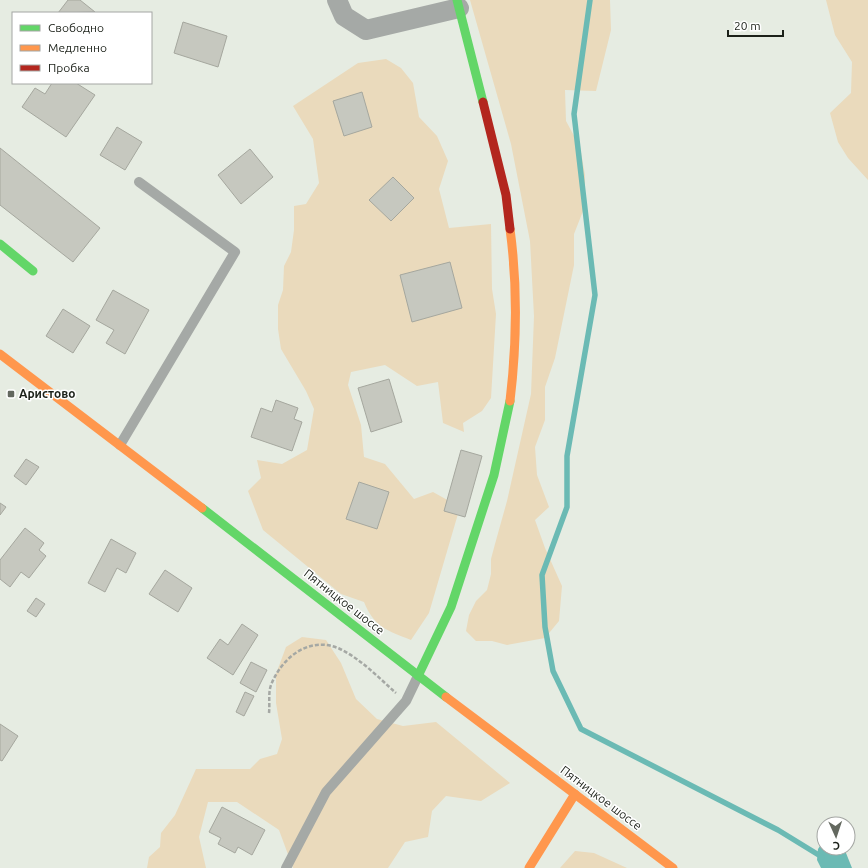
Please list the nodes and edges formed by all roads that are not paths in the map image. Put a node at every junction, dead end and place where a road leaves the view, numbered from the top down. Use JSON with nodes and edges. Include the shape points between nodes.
{"nodes":[{"id":1,"x":337,"y":0,"type":"edge"},
{"id":2,"x":458,"y":4,"type":"edge"},
{"id":3,"x":140,"y":182,"type":"dead end"},
{"id":4,"x":0,"y":244,"type":"edge"},
{"id":5,"x":33,"y":271,"type":"dead end"},
{"id":6,"x":0,"y":354,"type":"edge"},
{"id":7,"x":120,"y":445,"type":"junction"},
{"id":8,"x":418,"y":676,"type":"junction"},
{"id":9,"x":575,"y":794,"type":"junction"},
{"id":10,"x":286,"y":868,"type":"edge"},
{"id":11,"x":529,"y":868,"type":"edge"},
{"id":12,"x":673,"y":868,"type":"edge"}],
"edges":[{"from":1,"to":2,"type":"street","via":[[344,16],[366,30]]},
{"from":2,"to":8,"type":"main road","via":[[506,195],[515,267],[516,350],[509,414],[494,475],[451,607]]},
{"from":3,"to":7,"type":"lane","via":[[235,252]]},
{"from":4,"to":5,"type":"main road"},
{"from":6,"to":7,"type":"main road","name":"Пятницкое шоссе"},
{"from":7,"to":8,"type":"main road","name":"Пятницкое шоссе"},
{"from":8,"to":9,"type":"main road","name":"Пятницкое шоссе"},
{"from":8,"to":10,"type":"lane","via":[[406,701],[326,792]]},
{"from":9,"to":11,"type":"main road"},
{"from":9,"to":12,"type":"main road","name":"Пятницкое шоссе"}]}
